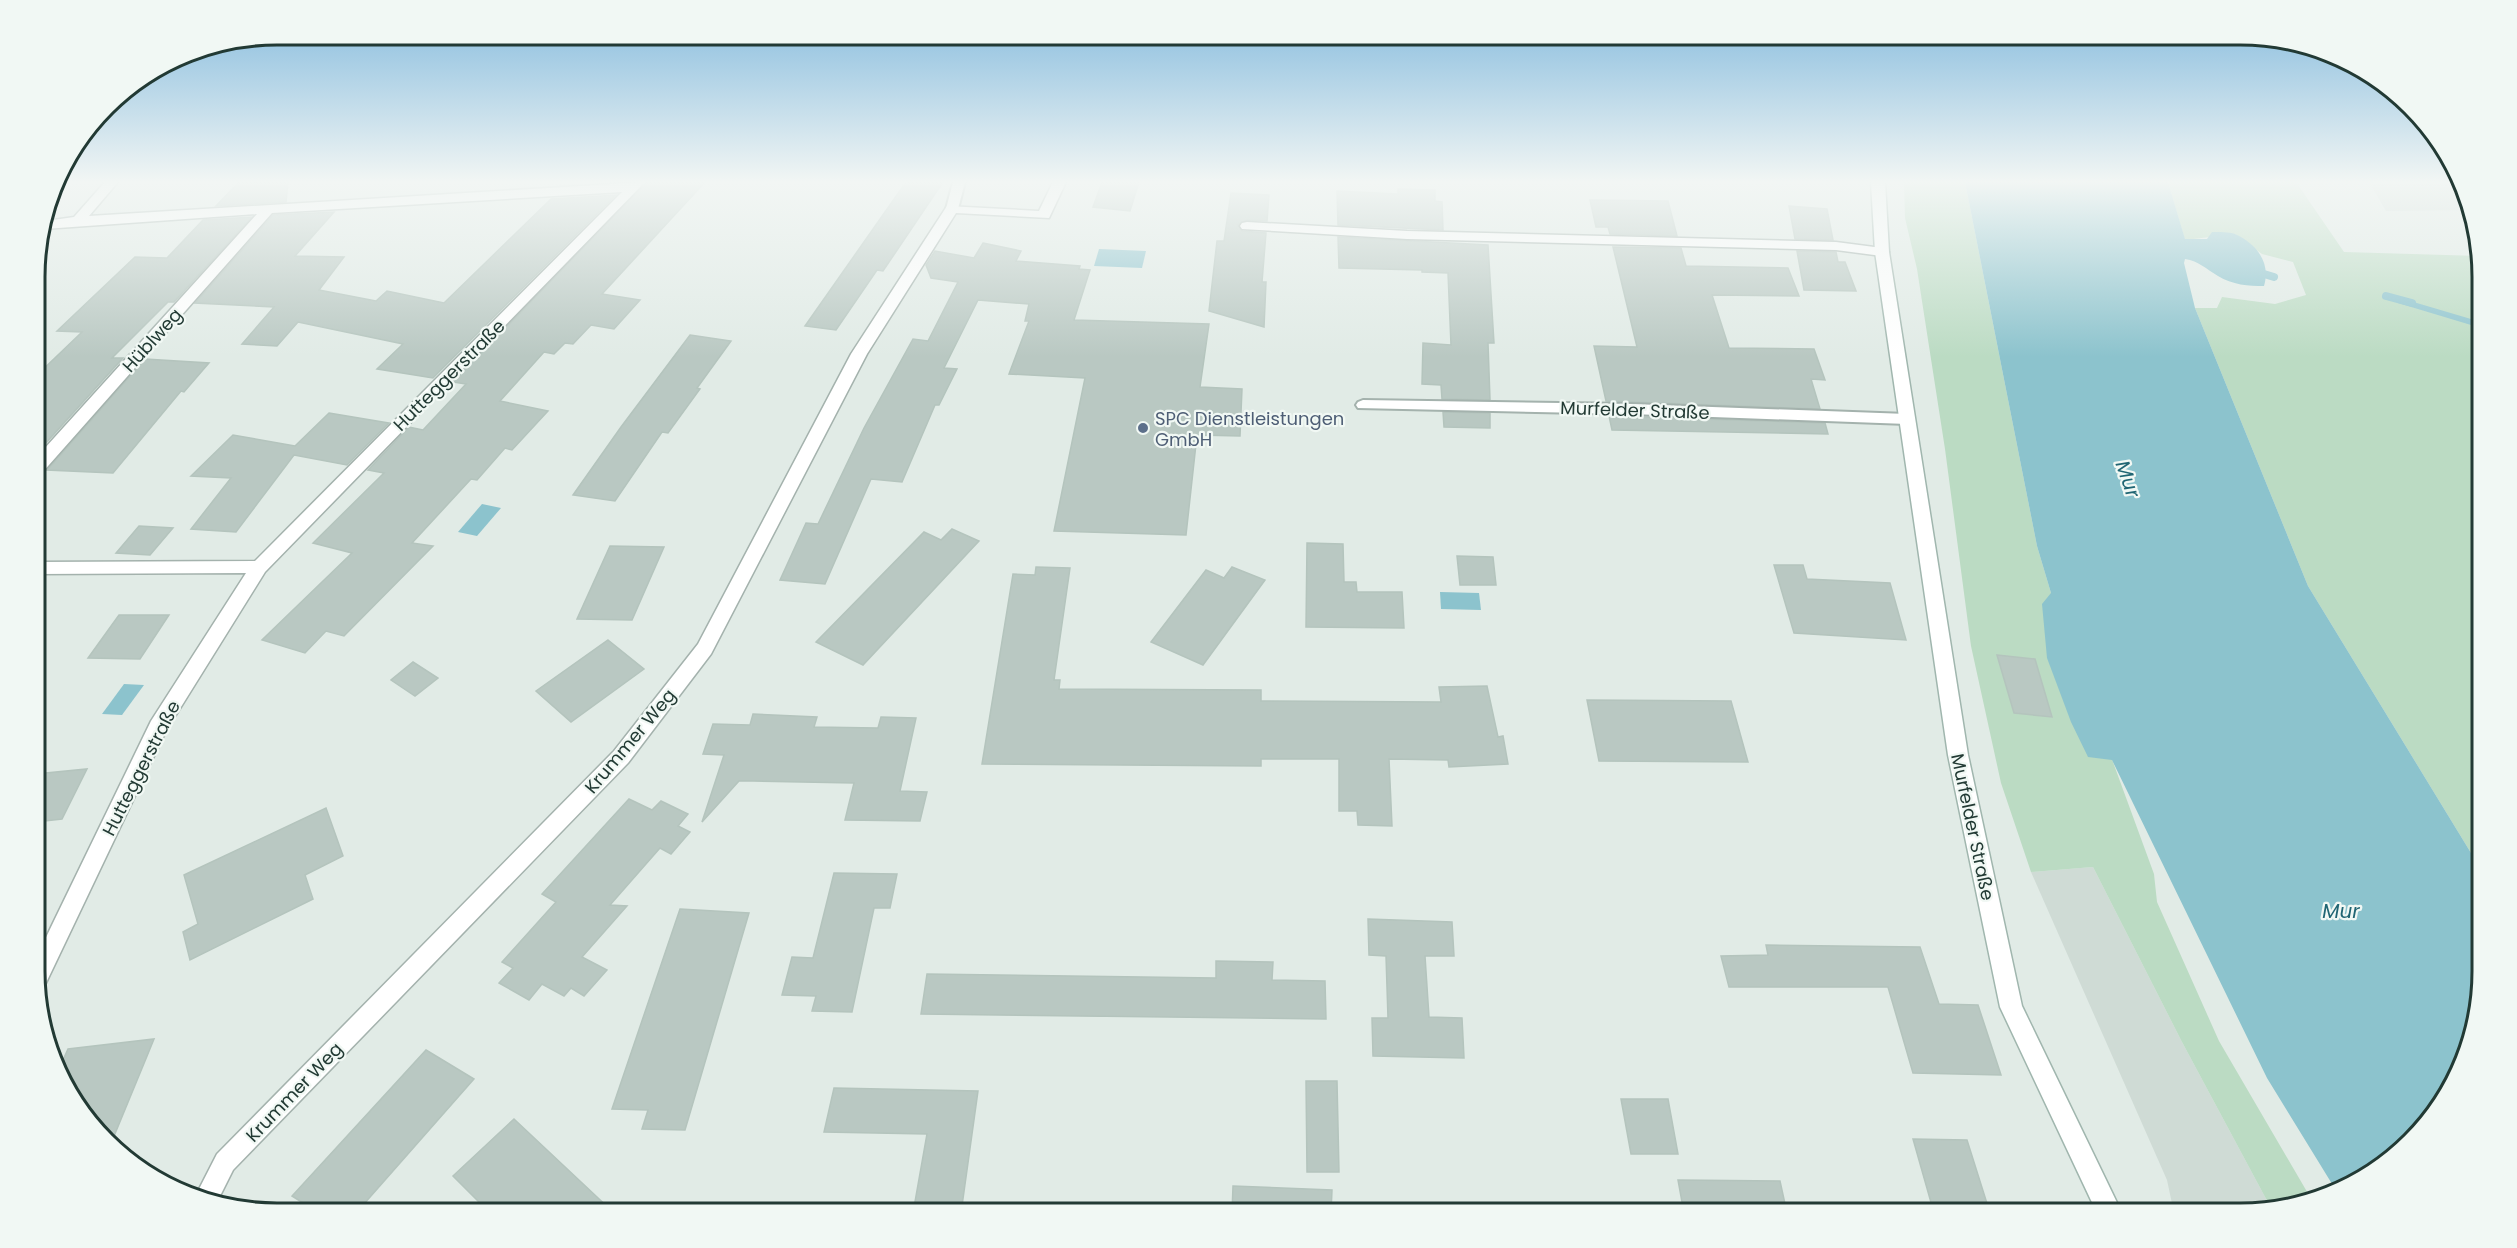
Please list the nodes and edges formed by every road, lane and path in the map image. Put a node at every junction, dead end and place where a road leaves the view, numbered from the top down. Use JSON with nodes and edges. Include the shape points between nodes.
{"nodes":[{"id":1,"x":241,"y":240,"type":"edge"},
{"id":2,"x":582,"y":240,"type":"edge"},
{"id":3,"x":931,"y":240,"type":"edge"},
{"id":4,"x":1611,"y":240,"type":"edge"},
{"id":5,"x":1881,"y":240,"type":"edge"},
{"id":6,"x":1882,"y":252,"type":"junction"},
{"id":7,"x":1363,"y":405,"type":"dead end"},
{"id":8,"x":1907,"y":419,"type":"junction"},
{"id":9,"x":45,"y":460,"type":"edge"},
{"id":10,"x":259,"y":567,"type":"junction"},
{"id":11,"x":45,"y":568,"type":"edge"},
{"id":12,"x":45,"y":961,"type":"edge"},
{"id":13,"x":209,"y":1193,"type":"edge"},
{"id":14,"x":2105,"y":1203,"type":"edge"}],
"edges":[{"from":1,"to":9,"type":"street","name":"Hüblweg"},
{"from":2,"to":10,"type":"street","name":"Hutteggerstraße"},
{"from":3,"to":13,"type":"street","name":"Krummer Weg","via":[[859,354],[705,649],[621,757],[225,1162]]},
{"from":4,"to":6,"type":"street","via":[[1836,246]]},
{"from":5,"to":6,"type":"street","name":"Murfelder Straße"},
{"from":6,"to":8,"type":"street","name":"Murfelder Straße"},
{"from":7,"to":8,"type":"lane","name":"Murfelder Straße"},
{"from":8,"to":14,"type":"street","name":"Murfelder Straße","via":[[1958,755],[2011,1007]]},
{"from":10,"to":11,"type":"street"},
{"from":10,"to":12,"type":"street","name":"Hutteggerstraße","via":[[158,728]]}]}
